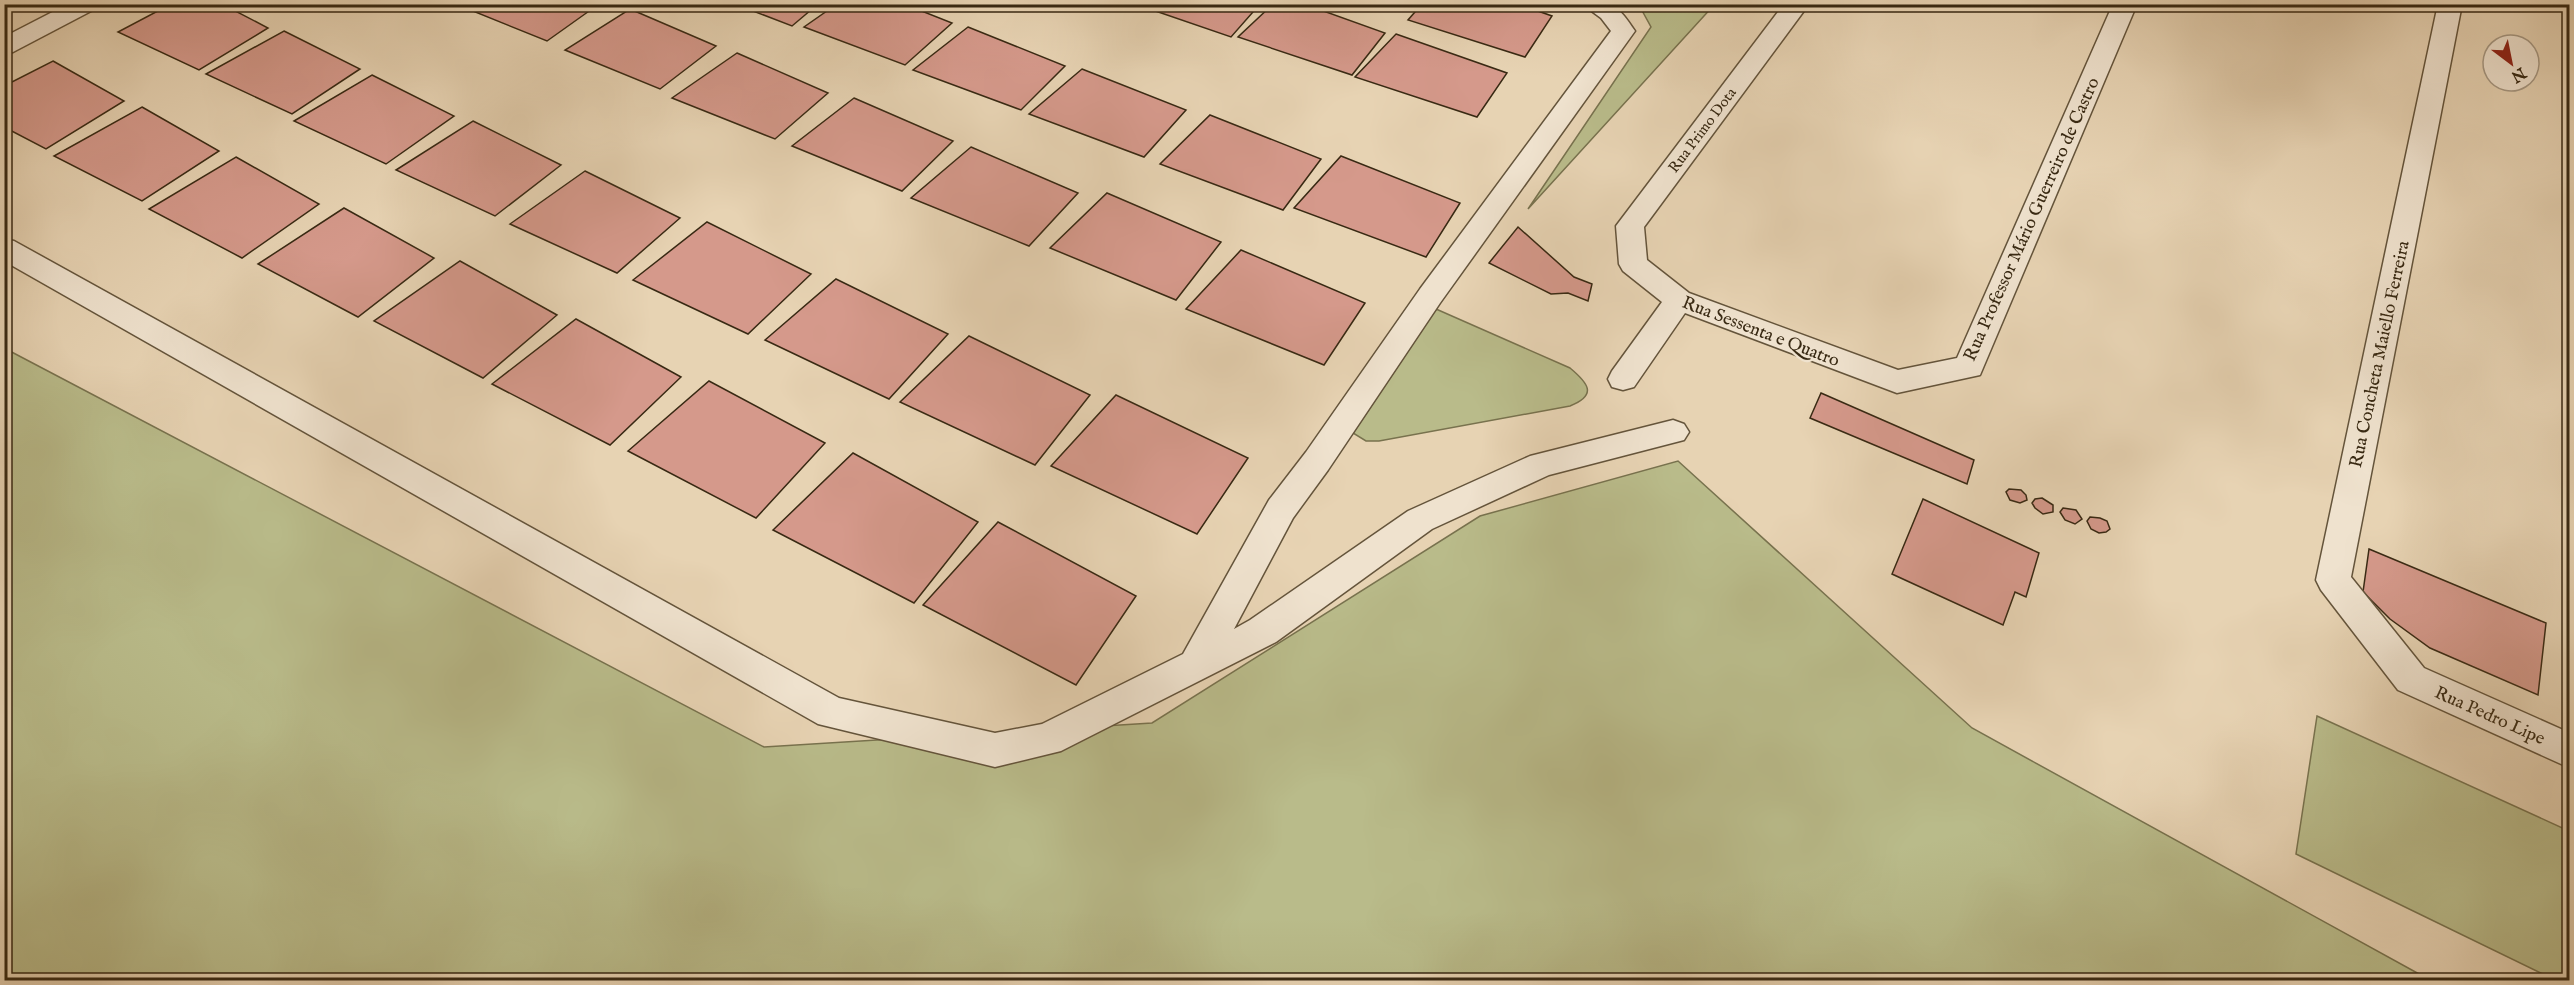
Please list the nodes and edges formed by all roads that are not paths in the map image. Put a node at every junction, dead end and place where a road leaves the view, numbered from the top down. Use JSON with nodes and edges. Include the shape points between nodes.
{"nodes":[{"id":1,"x":87,"y":4,"type":"edge"},
{"id":2,"x":1594,"y":4,"type":"edge"},
{"id":3,"x":1797,"y":4,"type":"edge"},
{"id":4,"x":2125,"y":4,"type":"edge"},
{"id":5,"x":2450,"y":4,"type":"edge"},
{"id":6,"x":4,"y":47,"type":"edge"},
{"id":7,"x":4,"y":248,"type":"edge"},
{"id":8,"x":1633,"y":264,"type":"joint"},
{"id":9,"x":1678,"y":300,"type":"junction"},
{"id":10,"x":1623,"y":378,"type":"dead end"},
{"id":11,"x":1897,"y":382,"type":"joint"},
{"id":12,"x":1673,"y":432,"type":"dead end"},
{"id":13,"x":1196,"y":665,"type":"junction"},
{"id":14,"x":2411,"y":679,"type":"joint"},
{"id":15,"x":2570,"y":751,"type":"edge"}],
"edges":[{"from":1,"to":6,"type":"street"},
{"from":2,"to":13,"type":"street","via":[[1623,31],[1281,509]]},
{"from":3,"to":8,"type":"street","name":"Rua Primo Dota","via":[[1630,226]]},
{"from":4,"to":11,"type":"street","name":"Rua Professor Mário Guerreiro de Castro","via":[[1969,367]]},
{"from":5,"to":14,"type":"street","name":"Rua Concheta Maiello Ferreira","via":[[2333,580]]},
{"from":7,"to":13,"type":"street","via":[[831,713],[995,750],[1048,739]]},
{"from":8,"to":9,"type":"street","name":"Rua Sessenta e Quatro"},
{"from":9,"to":10,"type":"street"},
{"from":9,"to":11,"type":"street","name":"Rua Sessenta e Quatro"},
{"from":12,"to":13,"type":"street","via":[[1541,465],[1420,520],[1263,631]]},
{"from":14,"to":15,"type":"street","name":"Rua Pedro Lipe"}]}
